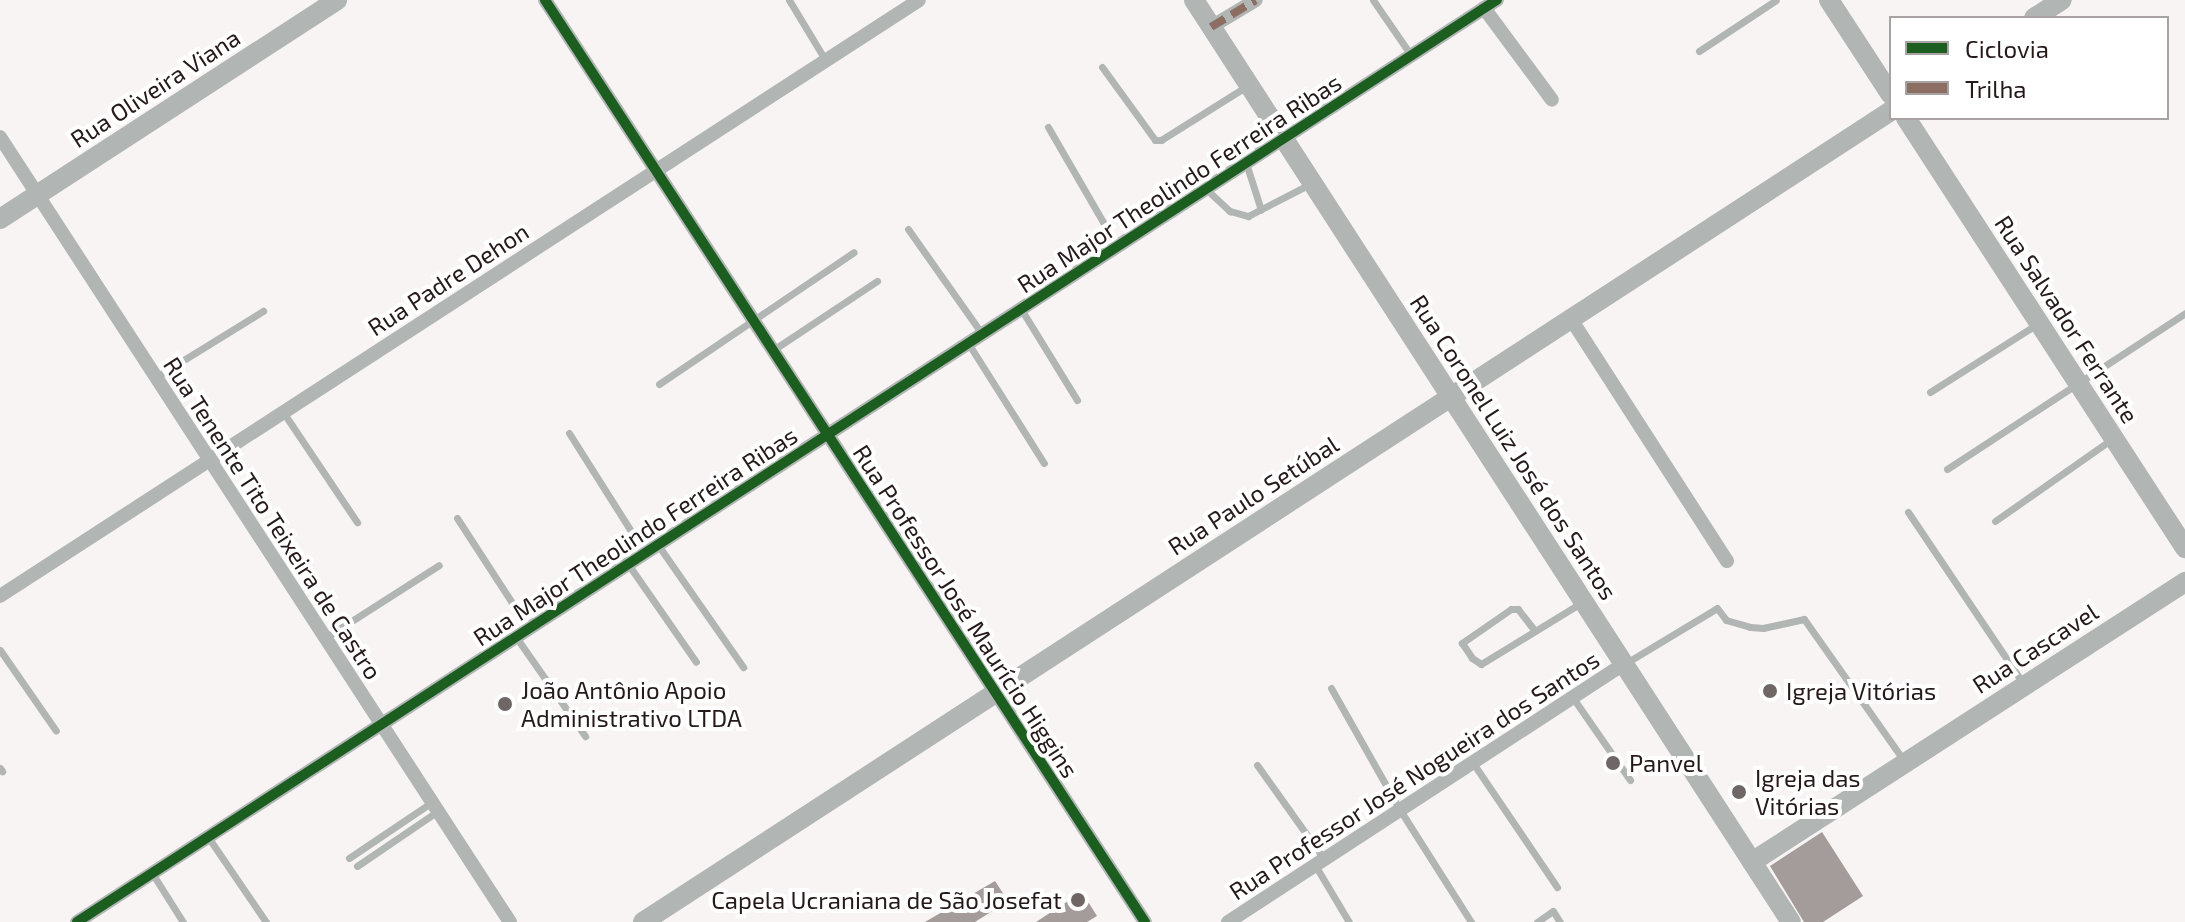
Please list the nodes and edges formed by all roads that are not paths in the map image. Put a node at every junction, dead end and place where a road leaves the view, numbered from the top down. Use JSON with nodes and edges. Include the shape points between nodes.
{"nodes":[{"id":1,"x":337,"y":0,"type":"edge"},
{"id":2,"x":545,"y":0,"type":"edge"},
{"id":3,"x":789,"y":0,"type":"edge"},
{"id":4,"x":919,"y":0,"type":"edge"},
{"id":5,"x":1194,"y":0,"type":"edge"},
{"id":6,"x":1256,"y":0,"type":"edge"},
{"id":7,"x":1373,"y":0,"type":"edge"},
{"id":8,"x":1776,"y":0,"type":"edge"},
{"id":9,"x":1829,"y":0,"type":"edge"},
{"id":10,"x":2062,"y":0,"type":"edge"},
{"id":11,"x":1490,"y":4,"type":"edge"},
{"id":12,"x":2037,"y":16,"type":"edge"},
{"id":13,"x":1211,"y":27,"type":"junction"},
{"id":14,"x":1699,"y":51,"type":"dead end"},
{"id":15,"x":1411,"y":55,"type":"junction"},
{"id":16,"x":826,"y":61,"type":"junction"},
{"id":17,"x":1102,"y":67,"type":"dead end"},
{"id":18,"x":1249,"y":85,"type":"junction"},
{"id":19,"x":1889,"y":92,"type":"edge"},
{"id":20,"x":1552,"y":100,"type":"dead end"},
{"id":21,"x":1889,"y":112,"type":"edge"},
{"id":22,"x":1907,"y":120,"type":"edge"},
{"id":23,"x":1048,"y":127,"type":"dead end"},
{"id":24,"x":0,"y":137,"type":"edge"},
{"id":25,"x":1283,"y":139,"type":"junction"},
{"id":26,"x":1246,"y":163,"type":"junction"},
{"id":27,"x":656,"y":170,"type":"junction"},
{"id":28,"x":1312,"y":183,"type":"junction"},
{"id":29,"x":1206,"y":189,"type":"junction"},
{"id":30,"x":37,"y":195,"type":"junction"},
{"id":31,"x":1261,"y":210,"type":"junction"},
{"id":32,"x":0,"y":219,"type":"edge"},
{"id":33,"x":908,"y":229,"type":"dead end"},
{"id":34,"x":1117,"y":246,"type":"junction"},
{"id":35,"x":854,"y":252,"type":"dead end"},
{"id":36,"x":877,"y":281,"type":"dead end"},
{"id":37,"x":1021,"y":309,"type":"junction"},
{"id":38,"x":263,"y":311,"type":"dead end"},
{"id":39,"x":2185,"y":313,"type":"edge"},
{"id":40,"x":1571,"y":319,"type":"junction"},
{"id":41,"x":754,"y":320,"type":"junction"},
{"id":42,"x":2039,"y":323,"type":"junction"},
{"id":43,"x":982,"y":334,"type":"junction"},
{"id":44,"x":968,"y":343,"type":"junction"},
{"id":45,"x":773,"y":350,"type":"junction"},
{"id":46,"x":156,"y":377,"type":"junction"},
{"id":47,"x":2078,"y":383,"type":"junction"},
{"id":48,"x":659,"y":384,"type":"dead end"},
{"id":49,"x":1930,"y":392,"type":"dead end"},
{"id":50,"x":1451,"y":397,"type":"junction"},
{"id":51,"x":1077,"y":400,"type":"dead end"},
{"id":52,"x":283,"y":412,"type":"junction"},
{"id":53,"x":569,"y":433,"type":"dead end"},
{"id":54,"x":828,"y":434,"type":"junction"},
{"id":55,"x":2114,"y":438,"type":"junction"},
{"id":56,"x":209,"y":460,"type":"junction"},
{"id":57,"x":1044,"y":463,"type":"dead end"},
{"id":58,"x":1947,"y":469,"type":"dead end"},
{"id":59,"x":1908,"y":512,"type":"dead end"},
{"id":60,"x":457,"y":518,"type":"dead end"},
{"id":61,"x":1995,"y":521,"type":"dead end"},
{"id":62,"x":357,"y":522,"type":"dead end"},
{"id":63,"x":2185,"y":548,"type":"edge"},
{"id":64,"x":652,"y":549,"type":"junction"},
{"id":65,"x":1727,"y":561,"type":"dead end"},
{"id":66,"x":628,"y":564,"type":"junction"},
{"id":67,"x":439,"y":565,"type":"dead end"},
{"id":68,"x":2185,"y":582,"type":"edge"},
{"id":69,"x":0,"y":596,"type":"edge"},
{"id":70,"x":1583,"y":602,"type":"junction"},
{"id":71,"x":1535,"y":631,"type":"junction"},
{"id":72,"x":522,"y":633,"type":"junction"},
{"id":73,"x":325,"y":638,"type":"junction"},
{"id":74,"x":0,"y":650,"type":"edge"},
{"id":75,"x":696,"y":662,"type":"dead end"},
{"id":76,"x":1624,"y":664,"type":"junction"},
{"id":77,"x":743,"y":667,"type":"dead end"},
{"id":78,"x":2025,"y":685,"type":"junction"},
{"id":79,"x":1331,"y":688,"type":"dead end"},
{"id":80,"x":995,"y":693,"type":"junction"},
{"id":81,"x":1573,"y":698,"type":"junction"},
{"id":82,"x":381,"y":724,"type":"junction"},
{"id":83,"x":56,"y":731,"type":"dead end"},
{"id":84,"x":585,"y":736,"type":"dead end"},
{"id":85,"x":1473,"y":763,"type":"junction"},
{"id":86,"x":1906,"y":763,"type":"junction"},
{"id":87,"x":1257,"y":765,"type":"dead end"},
{"id":88,"x":1630,"y":780,"type":"dead end"},
{"id":89,"x":435,"y":806,"type":"junction"},
{"id":90,"x":1400,"y":810,"type":"junction"},
{"id":91,"x":208,"y":837,"type":"junction"},
{"id":92,"x":349,"y":858,"type":"dead end"},
{"id":93,"x":1319,"y":862,"type":"junction"},
{"id":94,"x":1752,"y":862,"type":"junction"},
{"id":95,"x":357,"y":866,"type":"dead end"},
{"id":96,"x":152,"y":873,"type":"junction"},
{"id":97,"x":1557,"y":887,"type":"dead end"},
{"id":98,"x":1235,"y":920,"type":"edge"},
{"id":99,"x":77,"y":922,"type":"edge"},
{"id":100,"x":183,"y":922,"type":"edge"},
{"id":101,"x":266,"y":922,"type":"edge"},
{"id":102,"x":510,"y":922,"type":"edge"},
{"id":103,"x":643,"y":922,"type":"edge"},
{"id":104,"x":1145,"y":922,"type":"edge"},
{"id":105,"x":1349,"y":922,"type":"edge"},
{"id":106,"x":1471,"y":922,"type":"edge"},
{"id":107,"x":1537,"y":922,"type":"edge"},
{"id":108,"x":1560,"y":922,"type":"edge"},
{"id":109,"x":1791,"y":922,"type":"edge"}],
"edges":[{"from":1,"to":30,"type":"main road","name":"Rua Oliveira Viana"},
{"from":2,"to":27,"type":"street","name":"Rua Professor José Maurício Higgins"},
{"from":3,"to":16,"type":"lane"},
{"from":4,"to":16,"type":"street","name":"Rua Padre Dehon"},
{"from":5,"to":13,"type":"main road","name":"Rua Coronel Luiz José dos Santos"},
{"from":6,"to":13,"type":"street"},
{"from":7,"to":15,"type":"lane"},
{"from":8,"to":14,"type":"lane"},
{"from":9,"to":19,"type":"main road"},
{"from":10,"to":12,"type":"main road"},
{"from":11,"to":15,"type":"street","name":"Rua Major Theolindo Ferreira Ribas"},
{"from":11,"to":20,"type":"street"},
{"from":13,"to":18,"type":"main road","name":"Rua Coronel Luiz José dos Santos"},
{"from":15,"to":25,"type":"street","name":"Rua Major Theolindo Ferreira Ribas"},
{"from":16,"to":27,"type":"street","name":"Rua Padre Dehon"},
{"from":17,"to":18,"type":"lane","via":[[1155,140]]},
{"from":18,"to":25,"type":"main road","name":"Rua Coronel Luiz José dos Santos"},
{"from":21,"to":40,"type":"main road","name":"Rua Paulo Setúbal"},
{"from":22,"to":42,"type":"main road","name":"Rua Salvador Ferrante"},
{"from":23,"to":34,"type":"lane"},
{"from":24,"to":30,"type":"street","name":"Rua Tenente Tito Teixeira de Castro"},
{"from":25,"to":26,"type":"street","name":"Rua Major Theolindo Ferreira Ribas"},
{"from":25,"to":28,"type":"main road","name":"Rua Coronel Luiz José dos Santos"},
{"from":26,"to":29,"type":"street","name":"Rua Major Theolindo Ferreira Ribas"},
{"from":26,"to":31,"type":"lane"},
{"from":27,"to":41,"type":"street","name":"Rua Professor José Maurício Higgins"},
{"from":27,"to":52,"type":"street","name":"Rua Padre Dehon"},
{"from":28,"to":31,"type":"lane"},
{"from":28,"to":50,"type":"main road","name":"Rua Coronel Luiz José dos Santos"},
{"from":29,"to":31,"type":"lane","via":[[1239,215]]},
{"from":29,"to":34,"type":"street","name":"Rua Major Theolindo Ferreira Ribas"},
{"from":30,"to":32,"type":"main road","name":"Rua Oliveira Viana"},
{"from":30,"to":46,"type":"street","name":"Rua Tenente Tito Teixeira de Castro"},
{"from":33,"to":43,"type":"lane"},
{"from":34,"to":37,"type":"street","name":"Rua Major Theolindo Ferreira Ribas"},
{"from":35,"to":41,"type":"lane"},
{"from":36,"to":45,"type":"lane"},
{"from":37,"to":43,"type":"street","name":"Rua Major Theolindo Ferreira Ribas"},
{"from":37,"to":51,"type":"lane"},
{"from":38,"to":46,"type":"lane"},
{"from":39,"to":47,"type":"lane"},
{"from":40,"to":50,"type":"main road","name":"Rua Paulo Setúbal"},
{"from":40,"to":65,"type":"street"},
{"from":41,"to":45,"type":"street","name":"Rua Professor José Maurício Higgins"},
{"from":41,"to":48,"type":"lane"},
{"from":42,"to":47,"type":"main road","name":"Rua Salvador Ferrante"},
{"from":42,"to":49,"type":"lane"},
{"from":43,"to":44,"type":"street","name":"Rua Major Theolindo Ferreira Ribas"},
{"from":44,"to":54,"type":"street","name":"Rua Major Theolindo Ferreira Ribas"},
{"from":44,"to":57,"type":"lane"},
{"from":45,"to":54,"type":"street","name":"Rua Professor José Maurício Higgins"},
{"from":46,"to":56,"type":"street","name":"Rua Tenente Tito Teixeira de Castro"},
{"from":47,"to":55,"type":"main road","name":"Rua Salvador Ferrante"},
{"from":47,"to":58,"type":"lane"},
{"from":50,"to":70,"type":"main road","name":"Rua Coronel Luiz José dos Santos"},
{"from":50,"to":80,"type":"main road","name":"Rua Paulo Setúbal"},
{"from":52,"to":56,"type":"street","name":"Rua Padre Dehon"},
{"from":52,"to":62,"type":"lane"},
{"from":53,"to":64,"type":"lane"},
{"from":54,"to":64,"type":"street","name":"Rua Major Theolindo Ferreira Ribas"},
{"from":54,"to":80,"type":"street","name":"Rua Professor José Maurício Higgins"},
{"from":55,"to":61,"type":"lane"},
{"from":55,"to":63,"type":"main road","name":"Rua Salvador Ferrante"},
{"from":56,"to":69,"type":"street","name":"Rua Padre Dehon"},
{"from":56,"to":73,"type":"street","name":"Rua Tenente Tito Teixeira de Castro"},
{"from":59,"to":78,"type":"lane"},
{"from":60,"to":72,"type":"lane"},
{"from":64,"to":66,"type":"street","name":"Rua Major Theolindo Ferreira Ribas"},
{"from":64,"to":77,"type":"lane"},
{"from":66,"to":72,"type":"street","name":"Rua Major Theolindo Ferreira Ribas"},
{"from":66,"to":75,"type":"lane"},
{"from":67,"to":73,"type":"lane"},
{"from":68,"to":78,"type":"main road","name":"Rua Cascavel"},
{"from":70,"to":71,"type":"lane"},
{"from":70,"to":76,"type":"main road","name":"Rua Coronel Luiz José dos Santos"},
{"from":71,"to":71,"type":"lane","via":[[1481,664],[1462,643],[1511,609],[1518,609]]},
{"from":72,"to":82,"type":"street","name":"Rua Major Theolindo Ferreira Ribas"},
{"from":72,"to":84,"type":"lane"},
{"from":73,"to":82,"type":"street","name":"Rua Tenente Tito Teixeira de Castro"},
{"from":74,"to":83,"type":"lane"},
{"from":76,"to":81,"type":"street","name":"Rua Professor José Nogueira dos Santos"},
{"from":76,"to":86,"type":"lane","via":[[1717,608],[1726,620],[1750,627],[1804,619]]},
{"from":76,"to":94,"type":"main road","name":"Rua Coronel Luiz José dos Santos"},
{"from":78,"to":86,"type":"main road","name":"Rua Cascavel"},
{"from":79,"to":90,"type":"lane"},
{"from":80,"to":103,"type":"main road","name":"Rua Paulo Setúbal"},
{"from":80,"to":104,"type":"street","name":"Rua Professor José Maurício Higgins"},
{"from":81,"to":85,"type":"street","name":"Rua Professor José Nogueira dos Santos"},
{"from":81,"to":88,"type":"lane"},
{"from":82,"to":89,"type":"street","name":"Rua Tenente Tito Teixeira de Castro"},
{"from":82,"to":91,"type":"street","name":"Rua Major Theolindo Ferreira Ribas"},
{"from":85,"to":90,"type":"street","name":"Rua Professor José Nogueira dos Santos"},
{"from":85,"to":97,"type":"lane"},
{"from":86,"to":94,"type":"main road","name":"Rua Cascavel"},
{"from":87,"to":93,"type":"lane"},
{"from":89,"to":92,"type":"lane"},
{"from":89,"to":95,"type":"lane"},
{"from":89,"to":102,"type":"street","name":"Rua Tenente Tito Teixeira de Castro"},
{"from":90,"to":93,"type":"street","name":"Rua Professor José Nogueira dos Santos"},
{"from":90,"to":106,"type":"lane"},
{"from":91,"to":96,"type":"street","name":"Rua Major Theolindo Ferreira Ribas"},
{"from":91,"to":101,"type":"lane"},
{"from":93,"to":98,"type":"street","name":"Rua Professor José Nogueira dos Santos"},
{"from":93,"to":105,"type":"lane"},
{"from":94,"to":109,"type":"main road","name":"Rua Coronel Luiz José dos Santos"},
{"from":96,"to":99,"type":"street","name":"Rua Major Theolindo Ferreira Ribas"},
{"from":96,"to":100,"type":"lane"},
{"from":107,"to":108,"type":"lane","via":[[1553,911]]}]}
